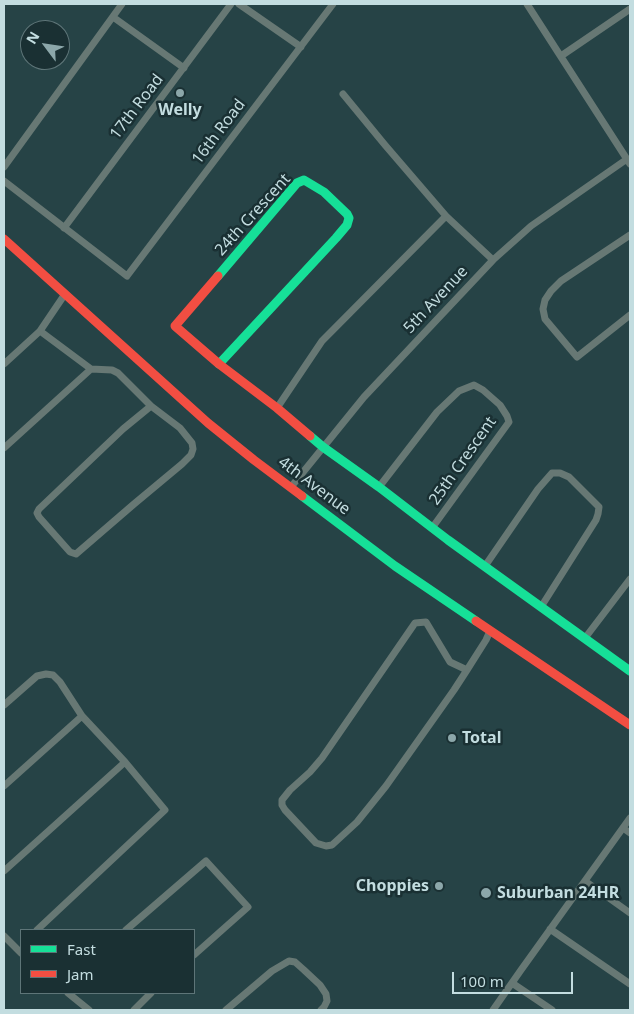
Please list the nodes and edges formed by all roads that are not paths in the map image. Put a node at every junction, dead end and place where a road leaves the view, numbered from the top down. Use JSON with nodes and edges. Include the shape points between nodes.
{"nodes":[{"id":1,"x":122,"y":4,"type":"edge"},
{"id":2,"x":231,"y":4,"type":"edge"},
{"id":3,"x":239,"y":4,"type":"edge"},
{"id":4,"x":332,"y":4,"type":"edge"},
{"id":5,"x":527,"y":4,"type":"edge"},
{"id":6,"x":630,"y":9,"type":"edge"},
{"id":7,"x":113,"y":16,"type":"junction"},
{"id":8,"x":301,"y":47,"type":"junction"},
{"id":9,"x":561,"y":56,"type":"junction"},
{"id":10,"x":184,"y":68,"type":"junction"},
{"id":11,"x":343,"y":94,"type":"dead end"},
{"id":12,"x":629,"y":162,"type":"edge"},
{"id":13,"x":4,"y":167,"type":"edge"},
{"id":14,"x":4,"y":181,"type":"edge"},
{"id":15,"x":446,"y":216,"type":"junction"},
{"id":16,"x":64,"y":228,"type":"junction"},
{"id":17,"x":630,"y":235,"type":"edge"},
{"id":18,"x":4,"y":239,"type":"edge"},
{"id":19,"x":493,"y":260,"type":"junction"},
{"id":20,"x":65,"y":294,"type":"junction"},
{"id":21,"x":630,"y":314,"type":"edge"},
{"id":22,"x":40,"y":331,"type":"junction"},
{"id":23,"x":4,"y":364,"type":"edge"},
{"id":24,"x":219,"y":364,"type":"junction"},
{"id":25,"x":91,"y":369,"type":"junction"},
{"id":26,"x":151,"y":406,"type":"junction"},
{"id":27,"x":277,"y":408,"type":"junction"},
{"id":28,"x":323,"y":447,"type":"junction"},
{"id":29,"x":4,"y":448,"type":"edge"},
{"id":30,"x":291,"y":487,"type":"junction"},
{"id":31,"x":379,"y":487,"type":"junction"},
{"id":32,"x":432,"y":528,"type":"junction"},
{"id":33,"x":485,"y":566,"type":"junction"},
{"id":34,"x":630,"y":579,"type":"edge"},
{"id":35,"x":540,"y":607,"type":"junction"},
{"id":36,"x":490,"y":631,"type":"junction"},
{"id":37,"x":585,"y":638,"type":"junction"},
{"id":38,"x":467,"y":670,"type":"junction"},
{"id":39,"x":630,"y":671,"type":"edge"},
{"id":40,"x":4,"y":705,"type":"edge"},
{"id":41,"x":82,"y":716,"type":"junction"},
{"id":42,"x":630,"y":725,"type":"edge"},
{"id":43,"x":125,"y":762,"type":"junction"},
{"id":44,"x":4,"y":786,"type":"edge"},
{"id":45,"x":630,"y":818,"type":"edge"},
{"id":46,"x":623,"y":828,"type":"junction"},
{"id":47,"x":630,"y":833,"type":"edge"},
{"id":48,"x":4,"y":871,"type":"edge"},
{"id":49,"x":585,"y":881,"type":"junction"},
{"id":50,"x":630,"y":913,"type":"edge"},
{"id":51,"x":38,"y":929,"type":"edge"},
{"id":52,"x":127,"y":929,"type":"edge"},
{"id":53,"x":550,"y":929,"type":"junction"},
{"id":54,"x":4,"y":936,"type":"edge"},
{"id":55,"x":20,"y":949,"type":"edge"},
{"id":56,"x":195,"y":954,"type":"edge"},
{"id":57,"x":512,"y":983,"type":"junction"},
{"id":58,"x":630,"y":984,"type":"edge"},
{"id":59,"x":69,"y":994,"type":"edge"},
{"id":60,"x":150,"y":994,"type":"edge"},
{"id":61,"x":89,"y":1010,"type":"edge"},
{"id":62,"x":134,"y":1010,"type":"edge"},
{"id":63,"x":226,"y":1010,"type":"edge"},
{"id":64,"x":321,"y":1010,"type":"edge"},
{"id":65,"x":493,"y":1010,"type":"edge"},
{"id":66,"x":552,"y":1010,"type":"edge"}],
"edges":[{"from":1,"to":7,"type":"street"},
{"from":2,"to":10,"type":"street","name":"17th Road"},
{"from":3,"to":8,"type":"street"},
{"from":4,"to":8,"type":"street","name":"16th Road"},
{"from":5,"to":9,"type":"street"},
{"from":6,"to":9,"type":"street"},
{"from":7,"to":10,"type":"street"},
{"from":7,"to":13,"type":"street"},
{"from":8,"to":16,"type":"street","name":"16th Road","via":[[127,276]]},
{"from":9,"to":12,"type":"street"},
{"from":10,"to":16,"type":"street","name":"17th Road"},
{"from":11,"to":15,"type":"street"},
{"from":12,"to":19,"type":"street","name":"5th Avenue","via":[[531,226]]},
{"from":14,"to":16,"type":"street"},
{"from":15,"to":19,"type":"street"},
{"from":15,"to":27,"type":"street","via":[[322,341]]},
{"from":17,"to":21,"type":"street","via":[[561,281],[545,300],[543,310],[545,320],[577,356]]},
{"from":18,"to":20,"type":"street","name":"4th Avenue"},
{"from":19,"to":28,"type":"street","name":"5th Avenue","via":[[364,397]]},
{"from":20,"to":22,"type":"street"},
{"from":20,"to":30,"type":"street","name":"4th Avenue","via":[[208,423]]},
{"from":22,"to":23,"type":"street"},
{"from":22,"to":25,"type":"street"},
{"from":24,"to":24,"type":"street","name":"24th Crescent","via":[[175,326],[298,184],[307,181],[347,214],[349,218],[345,228]]},
{"from":24,"to":27,"type":"street"},
{"from":25,"to":26,"type":"street","via":[[118,373]]},
{"from":25,"to":29,"type":"street"},
{"from":26,"to":26,"type":"street","via":[[180,428],[192,443],[191,455],[76,554],[70,552],[39,517],[39,509],[122,428]]},
{"from":27,"to":28,"type":"street"},
{"from":28,"to":30,"type":"street","name":"5th Avenue"},
{"from":28,"to":31,"type":"street"},
{"from":30,"to":36,"type":"street","name":"4th Avenue","via":[[395,566]]},
{"from":31,"to":32,"type":"street"},
{"from":31,"to":32,"type":"street","name":"25th Crescent","via":[[437,412],[459,391],[474,385],[483,390],[500,405],[509,422]]},
{"from":32,"to":33,"type":"street"},
{"from":33,"to":35,"type":"street"},
{"from":33,"to":35,"type":"street","via":[[552,473],[560,472],[569,477],[599,507],[598,514]]},
{"from":34,"to":37,"type":"street"},
{"from":35,"to":37,"type":"street"},
{"from":36,"to":38,"type":"street"},
{"from":36,"to":42,"type":"street","name":"4th Avenue"},
{"from":37,"to":39,"type":"street"},
{"from":38,"to":38,"type":"street","via":[[450,662],[426,622],[415,622],[322,758],[282,800],[285,810],[316,842],[332,845],[357,822],[386,786]]},
{"from":40,"to":41,"type":"street","via":[[37,676],[46,674],[53,675],[60,682]]},
{"from":41,"to":43,"type":"street"},
{"from":41,"to":44,"type":"street"},
{"from":43,"to":48,"type":"street"},
{"from":43,"to":51,"type":"street","via":[[165,810]]},
{"from":45,"to":46,"type":"street"},
{"from":46,"to":47,"type":"street"},
{"from":46,"to":49,"type":"street"},
{"from":49,"to":50,"type":"street"},
{"from":49,"to":53,"type":"street"},
{"from":52,"to":56,"type":"street","via":[[206,861],[248,906]]},
{"from":53,"to":57,"type":"street"},
{"from":53,"to":58,"type":"street"},
{"from":54,"to":55,"type":"street"},
{"from":57,"to":65,"type":"street"},
{"from":57,"to":66,"type":"street"},
{"from":59,"to":61,"type":"street"},
{"from":60,"to":62,"type":"street"},
{"from":63,"to":64,"type":"street","via":[[272,971],[289,961],[304,970],[326,994],[327,1001]]}]}
